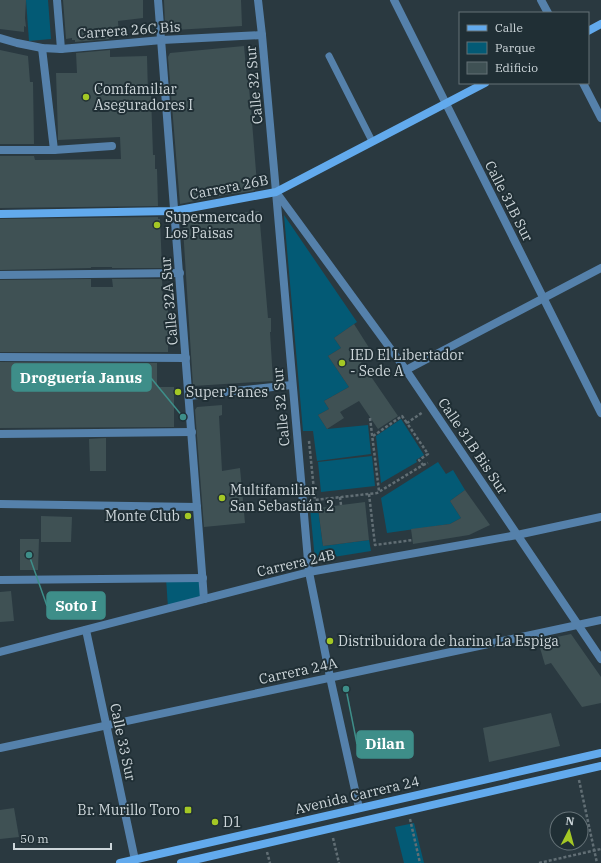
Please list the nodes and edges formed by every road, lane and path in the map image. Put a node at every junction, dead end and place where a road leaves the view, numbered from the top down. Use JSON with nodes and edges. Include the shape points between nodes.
{"nodes":[{"id":1,"x":57,"y":0,"type":"edge"},
{"id":2,"x":158,"y":0,"type":"edge"},
{"id":3,"x":258,"y":0,"type":"edge"},
{"id":4,"x":394,"y":0,"type":"edge"},
{"id":5,"x":541,"y":0,"type":"edge"},
{"id":6,"x":547,"y":12,"type":"edge"},
{"id":7,"x":601,"y":24,"type":"edge"},
{"id":8,"x":589,"y":30,"type":"edge"},
{"id":9,"x":262,"y":35,"type":"junction"},
{"id":10,"x":0,"y":38,"type":"edge"},
{"id":11,"x":162,"y":40,"type":"junction"},
{"id":12,"x":42,"y":48,"type":"junction"},
{"id":13,"x":61,"y":48,"type":"junction"},
{"id":14,"x":329,"y":56,"type":"dead end"},
{"id":15,"x":483,"y":84,"type":"edge"},
{"id":16,"x":584,"y":84,"type":"edge"},
{"id":17,"x":446,"y":103,"type":"junction"},
{"id":18,"x":601,"y":118,"type":"edge"},
{"id":19,"x":372,"y":141,"type":"junction"},
{"id":20,"x":112,"y":146,"type":"dead end"},
{"id":21,"x":0,"y":150,"type":"edge"},
{"id":22,"x":54,"y":150,"type":"junction"},
{"id":23,"x":276,"y":192,"type":"junction"},
{"id":24,"x":174,"y":212,"type":"junction"},
{"id":25,"x":0,"y":214,"type":"edge"},
{"id":26,"x":601,"y":268,"type":"edge"},
{"id":27,"x":180,"y":273,"type":"junction"},
{"id":28,"x":0,"y":275,"type":"edge"},
{"id":29,"x":543,"y":298,"type":"junction"},
{"id":30,"x":0,"y":357,"type":"edge"},
{"id":31,"x":186,"y":358,"type":"junction"},
{"id":32,"x":406,"y":370,"type":"junction"},
{"id":33,"x":292,"y":385,"type":"junction"},
{"id":34,"x":189,"y":396,"type":"junction"},
{"id":35,"x":424,"y":412,"type":"dead end"},
{"id":36,"x":601,"y":413,"type":"edge"},
{"id":37,"x":370,"y":418,"type":"dead end"},
{"id":38,"x":407,"y":423,"type":"junction"},
{"id":39,"x":192,"y":432,"type":"junction"},
{"id":40,"x":0,"y":434,"type":"edge"},
{"id":41,"x":373,"y":436,"type":"junction"},
{"id":42,"x":310,"y":441,"type":"dead end"},
{"id":43,"x":428,"y":462,"type":"dead end"},
{"id":44,"x":423,"y":466,"type":"junction"},
{"id":45,"x":379,"y":492,"type":"junction"},
{"id":46,"x":369,"y":494,"type":"junction"},
{"id":47,"x":340,"y":497,"type":"junction"},
{"id":48,"x":0,"y":504,"type":"edge"},
{"id":49,"x":341,"y":505,"type":"dead end"},
{"id":50,"x":197,"y":507,"type":"junction"},
{"id":51,"x":601,"y":517,"type":"edge"},
{"id":52,"x":517,"y":535,"type":"junction"},
{"id":53,"x":413,"y":540,"type":"dead end"},
{"id":54,"x":309,"y":572,"type":"junction"},
{"id":55,"x":203,"y":578,"type":"junction"},
{"id":56,"x":0,"y":580,"type":"edge"},
{"id":57,"x":204,"y":599,"type":"junction"},
{"id":58,"x":601,"y":620,"type":"edge"},
{"id":59,"x":578,"y":625,"type":"junction"},
{"id":60,"x":86,"y":630,"type":"junction"},
{"id":61,"x":0,"y":652,"type":"edge"},
{"id":62,"x":601,"y":659,"type":"edge"},
{"id":63,"x":330,"y":677,"type":"junction"},
{"id":64,"x":106,"y":725,"type":"junction"},
{"id":65,"x":0,"y":748,"type":"edge"},
{"id":66,"x":601,"y":753,"type":"edge"},
{"id":67,"x":601,"y":766,"type":"edge"},
{"id":68,"x":577,"y":772,"type":"junction"},
{"id":69,"x":359,"y":808,"type":"junction"},
{"id":70,"x":408,"y":811,"type":"junction"},
{"id":71,"x":330,"y":829,"type":"junction"},
{"id":72,"x":601,"y":849,"type":"edge"},
{"id":73,"x":594,"y":850,"type":"junction"},
{"id":74,"x":135,"y":860,"type":"junction"},
{"id":75,"x":120,"y":863,"type":"edge"},
{"id":76,"x":181,"y":863,"type":"edge"},
{"id":77,"x":338,"y":863,"type":"edge"},
{"id":78,"x":420,"y":863,"type":"edge"},
{"id":79,"x":539,"y":863,"type":"edge"},
{"id":80,"x":597,"y":863,"type":"edge"}],
"edges":[{"from":1,"to":13,"type":"street"},
{"from":2,"to":11,"type":"street","name":"Calle 32A Sur"},
{"from":3,"to":9,"type":"street","name":"Calle 32 Sur"},
{"from":4,"to":17,"type":"street","name":"Calle 31B Sur"},
{"from":5,"to":6,"type":"street"},
{"from":7,"to":8,"type":"main road"},
{"from":9,"to":11,"type":"street","name":"Carrera 26C Bis"},
{"from":9,"to":23,"type":"street","name":"Calle 32 Sur"},
{"from":10,"to":12,"type":"street","name":"Carrera 26C Bis"},
{"from":11,"to":13,"type":"street","name":"Carrera 26C Bis"},
{"from":11,"to":24,"type":"street","name":"Calle 32A Sur"},
{"from":12,"to":13,"type":"street","name":"Carrera 26C Bis"},
{"from":12,"to":22,"type":"street"},
{"from":14,"to":19,"type":"lane"},
{"from":15,"to":17,"type":"main road","name":"Carrera 26B"},
{"from":16,"to":18,"type":"street"},
{"from":17,"to":19,"type":"main road","name":"Carrera 26B"},
{"from":17,"to":29,"type":"street","name":"Calle 31B Sur"},
{"from":19,"to":23,"type":"main road","name":"Carrera 26B"},
{"from":20,"to":22,"type":"street"},
{"from":21,"to":22,"type":"street"},
{"from":23,"to":24,"type":"main road","name":"Carrera 26B"},
{"from":23,"to":32,"type":"street","name":"Calle 31B Bis Sur"},
{"from":23,"to":33,"type":"street","name":"Calle 32 Sur"},
{"from":24,"to":25,"type":"main road","name":"Carrera 26B"},
{"from":24,"to":27,"type":"street","name":"Calle 32A Sur"},
{"from":26,"to":29,"type":"street"},
{"from":27,"to":28,"type":"street"},
{"from":27,"to":31,"type":"street","name":"Calle 32A Sur"},
{"from":29,"to":32,"type":"street"},
{"from":29,"to":36,"type":"street","name":"Calle 31B Sur"},
{"from":30,"to":31,"type":"street"},
{"from":31,"to":34,"type":"street","name":"Calle 32A Sur"},
{"from":32,"to":52,"type":"street","name":"Calle 31B Bis Sur"},
{"from":33,"to":34,"type":"street"},
{"from":33,"to":54,"type":"street","name":"Calle 32 Sur"},
{"from":34,"to":39,"type":"street","name":"Calle 32A Sur"},
{"from":35,"to":38,"type":"path"},
{"from":37,"to":41,"type":"path"},
{"from":38,"to":41,"type":"path","via":[[402,416]]},
{"from":38,"to":44,"type":"path","via":[[428,454],[419,460]]},
{"from":39,"to":40,"type":"street"},
{"from":39,"to":50,"type":"street","name":"Calle 32A Sur"},
{"from":41,"to":45,"type":"path"},
{"from":42,"to":47,"type":"path","via":[[315,500]]},
{"from":43,"to":44,"type":"path"},
{"from":44,"to":45,"type":"path"},
{"from":45,"to":46,"type":"path"},
{"from":46,"to":47,"type":"path"},
{"from":46,"to":53,"type":"path","via":[[376,545]]},
{"from":47,"to":49,"type":"path"},
{"from":48,"to":50,"type":"street"},
{"from":50,"to":55,"type":"street","name":"Calle 32A Sur"},
{"from":51,"to":52,"type":"street","name":"Carrera 24B"},
{"from":52,"to":54,"type":"street","name":"Carrera 24B"},
{"from":52,"to":59,"type":"street","name":"Calle 31B Bis Sur"},
{"from":54,"to":57,"type":"street","name":"Carrera 24B"},
{"from":54,"to":63,"type":"street","name":"Calle 32 Sur"},
{"from":55,"to":56,"type":"street"},
{"from":55,"to":57,"type":"street","name":"Calle 32A Sur"},
{"from":57,"to":60,"type":"street","name":"Carrera 24B"},
{"from":58,"to":59,"type":"street","name":"Carrera 24A"},
{"from":59,"to":62,"type":"street","name":"Calle 31B Bis Sur"},
{"from":59,"to":63,"type":"street","name":"Carrera 24A"},
{"from":60,"to":61,"type":"street","name":"Carrera 24B"},
{"from":60,"to":64,"type":"street","name":"Calle 33 Sur"},
{"from":63,"to":64,"type":"street","name":"Carrera 24A"},
{"from":63,"to":69,"type":"street","name":"Calle 32 Sur"},
{"from":64,"to":65,"type":"street","name":"Carrera 24A"},
{"from":64,"to":74,"type":"street","name":"Calle 33 Sur"},
{"from":66,"to":69,"type":"main road","name":"Avenida Carrera 24"},
{"from":67,"to":68,"type":"main road","name":"Avenida Carrera 24"},
{"from":68,"to":70,"type":"main road","name":"Avenida Carrera 24"},
{"from":68,"to":73,"type":"path"},
{"from":69,"to":74,"type":"main road","name":"Avenida Carrera 24"},
{"from":70,"to":71,"type":"main road","name":"Avenida Carrera 24"},
{"from":70,"to":78,"type":"path"},
{"from":71,"to":76,"type":"main road","name":"Avenida Carrera 24"},
{"from":71,"to":77,"type":"path"},
{"from":72,"to":73,"type":"path"},
{"from":73,"to":79,"type":"path"},
{"from":73,"to":80,"type":"path"},
{"from":74,"to":75,"type":"main road","name":"Avenida Carrera 24"}]}
